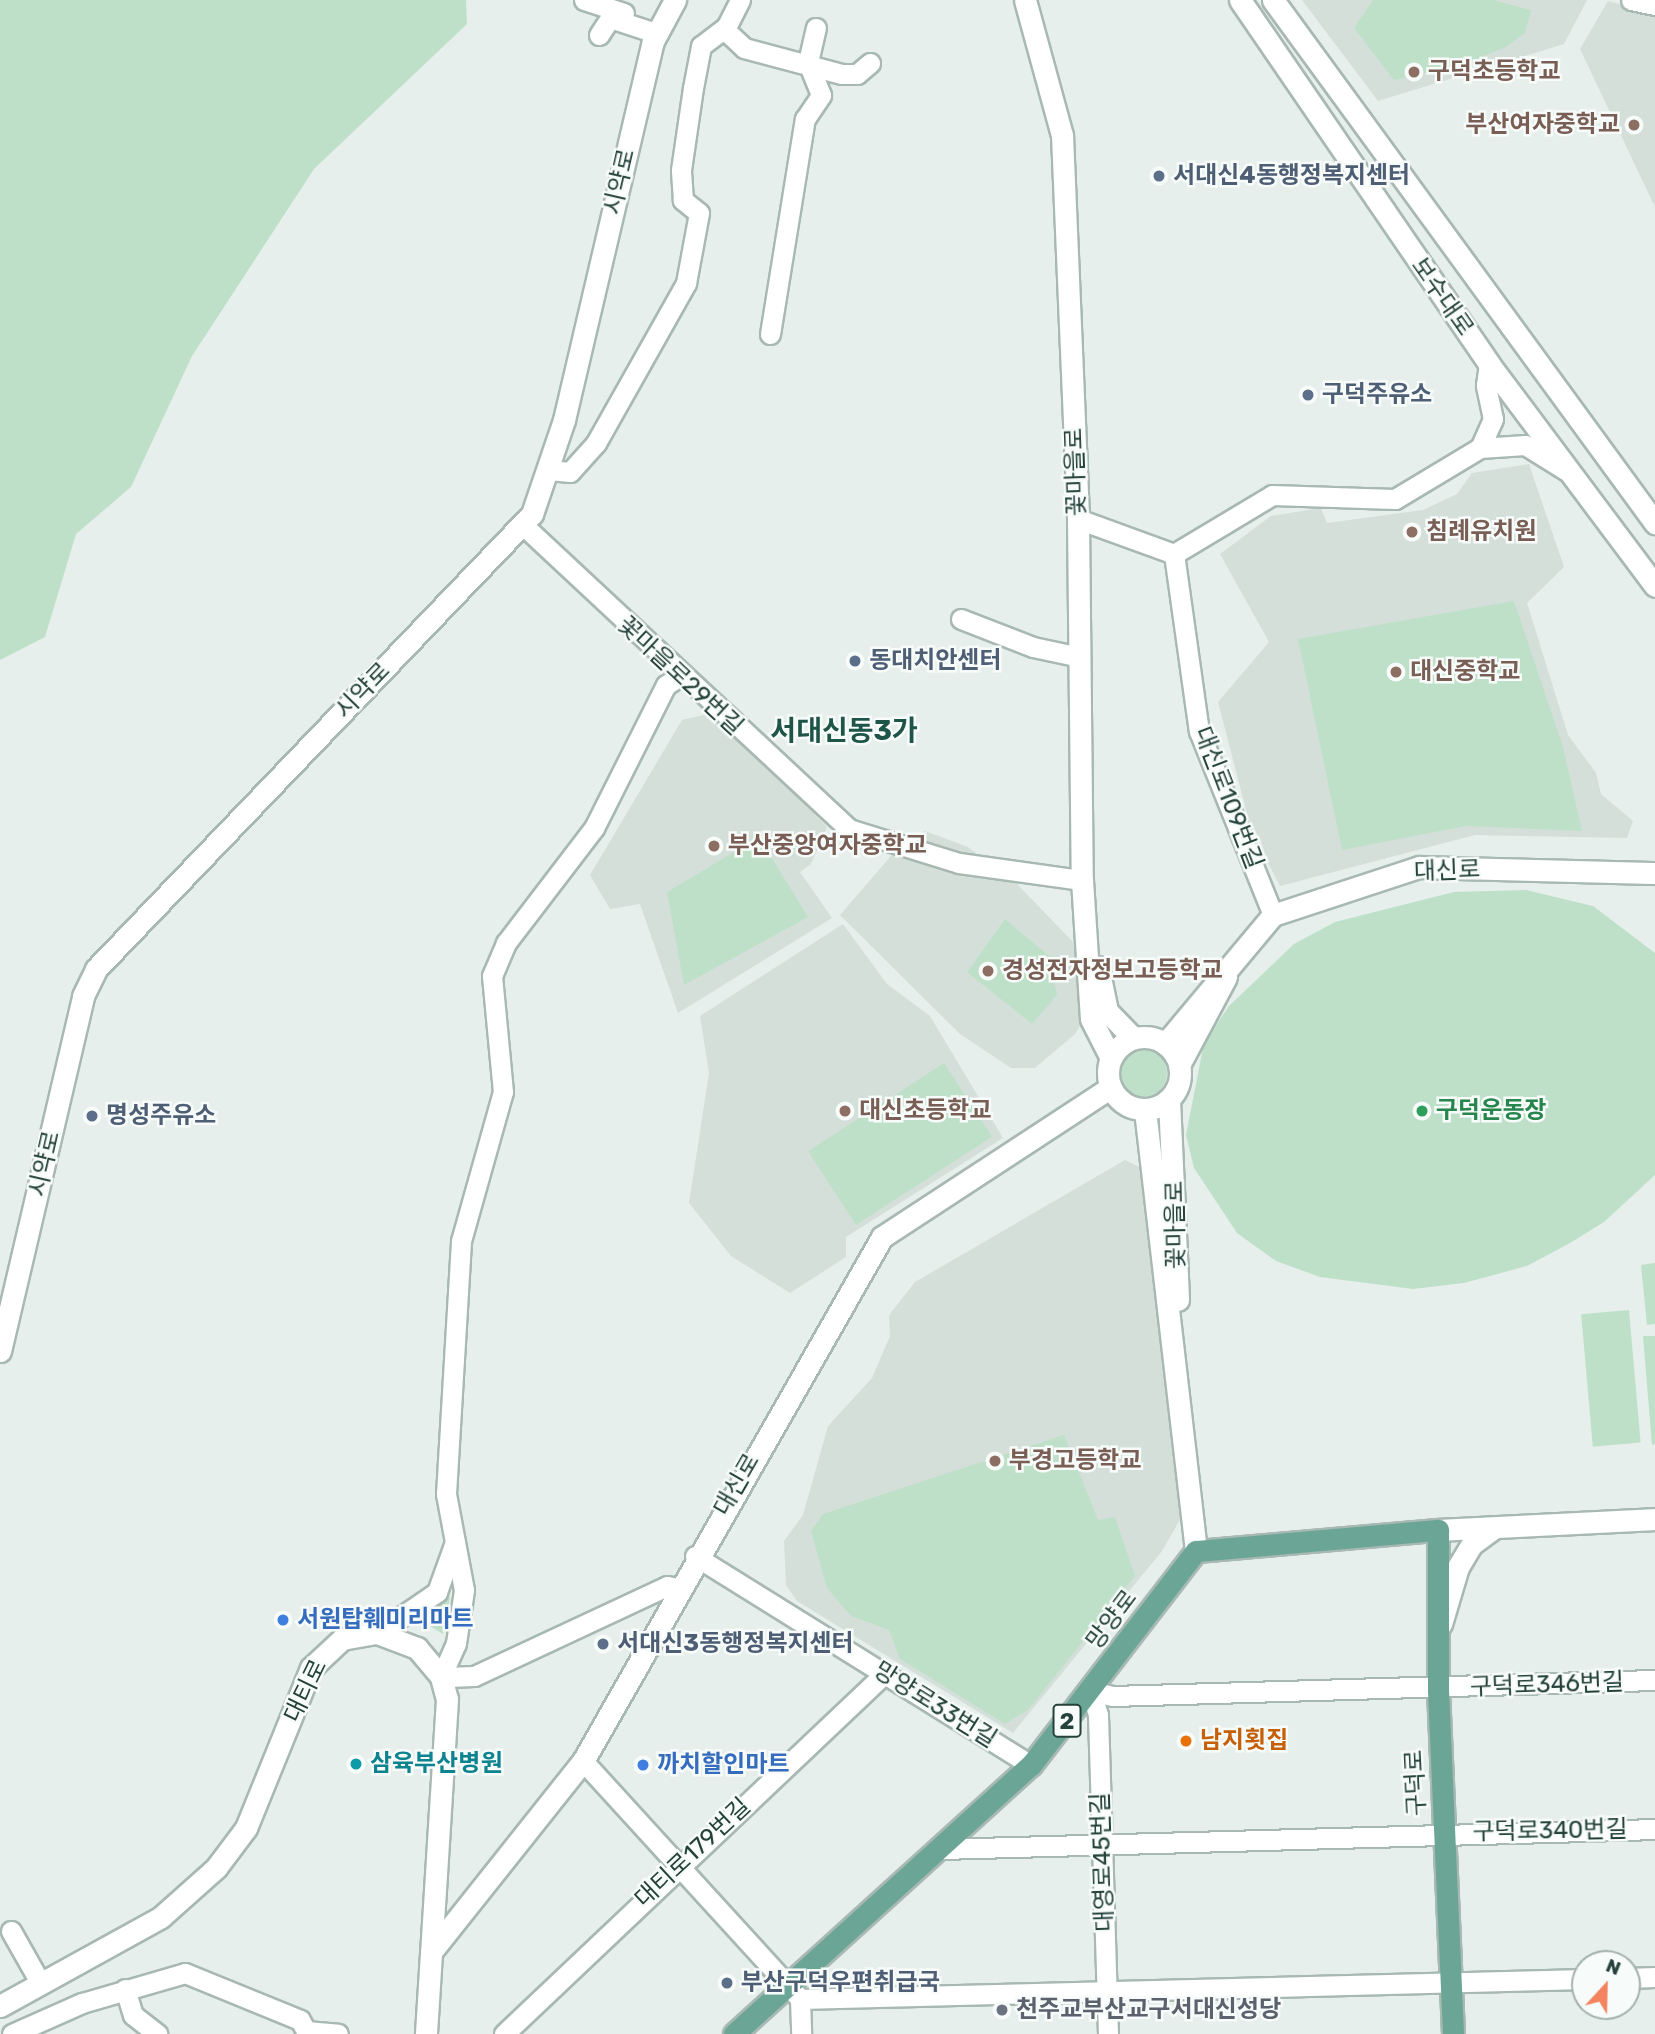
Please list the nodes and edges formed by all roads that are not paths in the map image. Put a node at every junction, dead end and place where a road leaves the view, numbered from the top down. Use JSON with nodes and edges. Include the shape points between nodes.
{"nodes":[{"id":1,"x":584,"y":0,"type":"edge"},
{"id":2,"x":675,"y":0,"type":"edge"},
{"id":3,"x":740,"y":0,"type":"edge"},
{"id":4,"x":1025,"y":0,"type":"edge"},
{"id":5,"x":1240,"y":0,"type":"edge"},
{"id":6,"x":1273,"y":0,"type":"edge"},
{"id":7,"x":1631,"y":0,"type":"edge"},
{"id":8,"x":1655,"y":5,"type":"edge"},
{"id":9,"x":725,"y":28,"type":"junction"},
{"id":10,"x":816,"y":28,"type":"dead end"},
{"id":11,"x":647,"y":32,"type":"junction"},
{"id":12,"x":599,"y":35,"type":"dead end"},
{"id":13,"x":807,"y":62,"type":"junction"},
{"id":14,"x":870,"y":63,"type":"dead end"},
{"id":15,"x":712,"y":206,"type":"dead end"},
{"id":16,"x":696,"y":231,"type":"junction"},
{"id":17,"x":770,"y":334,"type":"dead end"},
{"id":18,"x":1489,"y":364,"type":"junction"},
{"id":19,"x":1479,"y":448,"type":"junction"},
{"id":20,"x":548,"y":470,"type":"junction"},
{"id":21,"x":1576,"y":475,"type":"junction"},
{"id":22,"x":1078,"y":519,"type":"junction"},
{"id":23,"x":1655,"y":523,"type":"edge"},
{"id":24,"x":524,"y":526,"type":"junction"},
{"id":25,"x":1174,"y":554,"type":"junction"},
{"id":26,"x":1655,"y":586,"type":"edge"},
{"id":27,"x":961,"y":619,"type":"dead end"},
{"id":28,"x":1080,"y":657,"type":"junction"},
{"id":29,"x":680,"y":676,"type":"junction"},
{"id":30,"x":1655,"y":873,"type":"edge"},
{"id":31,"x":1082,"y":880,"type":"junction"},
{"id":32,"x":1273,"y":915,"type":"junction"},
{"id":33,"x":1090,"y":949,"type":"junction"},
{"id":34,"x":1229,"y":968,"type":"junction"},
{"id":35,"x":1133,"y":1038,"type":"junction"},
{"id":36,"x":1166,"y":1044,"type":"junction"},
{"id":37,"x":1111,"y":1058,"type":"junction"},
{"id":38,"x":1180,"y":1065,"type":"junction"},
{"id":39,"x":1110,"y":1088,"type":"junction"},
{"id":40,"x":1169,"y":1100,"type":"junction"},
{"id":41,"x":1146,"y":1110,"type":"junction"},
{"id":42,"x":0,"y":1351,"type":"edge"},
{"id":43,"x":1176,"y":1351,"type":"junction"},
{"id":44,"x":1655,"y":1519,"type":"edge"},
{"id":45,"x":1494,"y":1528,"type":"junction"},
{"id":46,"x":1438,"y":1530,"type":"junction"},
{"id":47,"x":457,"y":1534,"type":"junction"},
{"id":48,"x":1196,"y":1551,"type":"junction"},
{"id":49,"x":695,"y":1556,"type":"junction"},
{"id":50,"x":678,"y":1588,"type":"junction"},
{"id":51,"x":377,"y":1633,"type":"junction"},
{"id":52,"x":1438,"y":1637,"type":"junction"},
{"id":53,"x":884,"y":1674,"type":"junction"},
{"id":54,"x":441,"y":1677,"type":"junction"},
{"id":55,"x":1655,"y":1681,"type":"edge"},
{"id":56,"x":1438,"y":1690,"type":"junction"},
{"id":57,"x":1091,"y":1691,"type":"junction"},
{"id":58,"x":583,"y":1761,"type":"junction"},
{"id":59,"x":1031,"y":1765,"type":"junction"},
{"id":60,"x":1655,"y":1829,"type":"edge"},
{"id":61,"x":1444,"y":1833,"type":"junction"},
{"id":62,"x":1103,"y":1848,"type":"junction"},
{"id":63,"x":941,"y":1850,"type":"junction"},
{"id":64,"x":679,"y":1866,"type":"junction"},
{"id":65,"x":12,"y":1931,"type":"edge"},
{"id":66,"x":431,"y":1952,"type":"junction"},
{"id":67,"x":1571,"y":1979,"type":"edge"},
{"id":68,"x":1451,"y":1983,"type":"junction"},
{"id":69,"x":41,"y":1984,"type":"junction"},
{"id":70,"x":125,"y":1989,"type":"junction"},
{"id":71,"x":1107,"y":1990,"type":"junction"},
{"id":72,"x":794,"y":1992,"type":"junction"},
{"id":73,"x":0,"y":2006,"type":"edge"},
{"id":74,"x":516,"y":2030,"type":"edge"},
{"id":75,"x":12,"y":2034,"type":"edge"},
{"id":76,"x":157,"y":2034,"type":"edge"},
{"id":77,"x":338,"y":2034,"type":"edge"},
{"id":78,"x":426,"y":2034,"type":"edge"},
{"id":79,"x":734,"y":2034,"type":"edge"},
{"id":80,"x":801,"y":2034,"type":"edge"},
{"id":81,"x":1108,"y":2034,"type":"edge"},
{"id":82,"x":1453,"y":2034,"type":"edge"}],
"edges":[{"from":1,"to":11,"type":"street","via":[[629,15]]},
{"from":2,"to":11,"type":"main road","name":"시약로"},
{"from":3,"to":9,"type":"street"},
{"from":4,"to":22,"type":"main road","name":"꽃마을로","via":[[1062,135]]},
{"from":5,"to":18,"type":"main road","name":"보수대로"},
{"from":6,"to":23,"type":"main road","name":"보수대로"},
{"from":7,"to":8,"type":"street"},
{"from":9,"to":13,"type":"street","via":[[744,48]]},
{"from":9,"to":16,"type":"street","via":[[699,51],[681,166],[683,200],[699,214]]},
{"from":10,"to":13,"type":"street"},
{"from":11,"to":12,"type":"street","via":[[610,19],[603,21]]},
{"from":11,"to":20,"type":"main road","name":"시약로"},
{"from":13,"to":14,"type":"street","via":[[857,74]]},
{"from":13,"to":17,"type":"street","via":[[821,95],[805,118]]},
{"from":15,"to":16,"type":"street","via":[[703,229]]},
{"from":16,"to":20,"type":"street","via":[[686,283],[609,424],[573,470]]},
{"from":18,"to":19,"type":"street","via":[[1486,385],[1493,418]]},
{"from":18,"to":21,"type":"main road","name":"보수대로"},
{"from":19,"to":21,"type":"street","via":[[1525,444]]},
{"from":19,"to":25,"type":"street","via":[[1395,499],[1272,495]]},
{"from":20,"to":24,"type":"main road","name":"시약로"},
{"from":21,"to":26,"type":"main road","name":"보수대로"},
{"from":22,"to":25,"type":"street"},
{"from":22,"to":28,"type":"main road","name":"꽃마을로"},
{"from":24,"to":29,"type":"street","name":"꽃마을로29번길"},
{"from":24,"to":42,"type":"main road","name":"시약로","via":[[96,969],[83,996]]},
{"from":25,"to":32,"type":"street","name":"대신로109번길","via":[[1199,731]]},
{"from":27,"to":28,"type":"street","via":[[1033,647]]},
{"from":28,"to":31,"type":"main road","name":"꽃마을로"},
{"from":29,"to":31,"type":"street","name":"꽃마을로29번길","via":[[849,829],[914,844],[959,863]]},
{"from":29,"to":47,"type":"street","via":[[666,685],[594,828],[506,943],[492,976],[503,1092],[461,1241],[446,1494]]},
{"from":30,"to":32,"type":"main road","name":"대신로","via":[[1419,867]]},
{"from":31,"to":33,"type":"main road","name":"꽃마을로"},
{"from":32,"to":34,"type":"main road"},
{"from":33,"to":35,"type":"main road","name":"꽃마을로","via":[[1107,1011]]},
{"from":33,"to":37,"type":"main road","name":"꽃마을로","via":[[1091,1019]]},
{"from":34,"to":36,"type":"main road"},
{"from":34,"to":38,"type":"main road"},
{"from":35,"to":36,"type":"main road"},
{"from":35,"to":37,"type":"main road"},
{"from":36,"to":38,"type":"main road"},
{"from":37,"to":39,"type":"main road","name":"꽃마을로"},
{"from":38,"to":40,"type":"main road","name":"꽃마을로"},
{"from":39,"to":41,"type":"main road","via":[[1119,1100]]},
{"from":39,"to":49,"type":"main road","name":"대신로","via":[[881,1237]]},
{"from":40,"to":41,"type":"main road"},
{"from":40,"to":43,"type":"main road","name":"꽃마을로","via":[[1176,1164]]},
{"from":41,"to":43,"type":"main road","name":"꽃마을로","via":[[1164,1306]]},
{"from":43,"to":48,"type":"main road","name":"꽃마을로"},
{"from":44,"to":45,"type":"main road"},
{"from":45,"to":46,"type":"main road"},
{"from":45,"to":52,"type":"main road","via":[[1472,1544],[1458,1567]]},
{"from":46,"to":48,"type":"main road"},
{"from":46,"to":52,"type":"main road","name":"구덕로"},
{"from":47,"to":51,"type":"street","via":[[437,1592]]},
{"from":47,"to":54,"type":"street","via":[[464,1590],[456,1643]]},
{"from":48,"to":57,"type":"main road","name":"망양로","number":"2"},
{"from":49,"to":50,"type":"main road","name":"대신로"},
{"from":49,"to":53,"type":"street","name":"망양로33번길"},
{"from":50,"to":54,"type":"street","via":[[667,1586],[474,1675]]},
{"from":50,"to":58,"type":"main road","name":"대신로"},
{"from":51,"to":54,"type":"main road","name":"대티로","via":[[418,1648]]},
{"from":51,"to":69,"type":"main road","name":"대티로","via":[[342,1639],[311,1668],[246,1828],[216,1868],[161,1917]]},
{"from":52,"to":56,"type":"main road","name":"구덕로"},
{"from":53,"to":59,"type":"street","name":"망양로33번길"},
{"from":53,"to":64,"type":"street","name":"대티로179번길"},
{"from":54,"to":66,"type":"main road","name":"대티로","via":[[448,1723]]},
{"from":55,"to":56,"type":"street","name":"구덕로346번길"},
{"from":56,"to":57,"type":"street","name":"구덕로346번길","via":[[1112,1696]]},
{"from":56,"to":61,"type":"main road","name":"구덕로"},
{"from":57,"to":59,"type":"main road","name":"망양로","number":"2"},
{"from":57,"to":62,"type":"street","name":"대영로45번길"},
{"from":58,"to":64,"type":"street"},
{"from":58,"to":66,"type":"main road","name":"대신로"},
{"from":59,"to":63,"type":"main road","name":"망양로","number":"2"},
{"from":60,"to":61,"type":"street","name":"구덕로340번길"},
{"from":61,"to":62,"type":"street","name":"구덕로340번길"},
{"from":61,"to":68,"type":"main road","name":"구덕로"},
{"from":62,"to":63,"type":"street","name":"구덕로340번길"},
{"from":62,"to":71,"type":"street","name":"대영로45번길"},
{"from":63,"to":72,"type":"main road","name":"망양로","number":"2"},
{"from":64,"to":72,"type":"street"},
{"from":64,"to":74,"type":"street","name":"대티로179번길"},
{"from":65,"to":69,"type":"street"},
{"from":66,"to":78,"type":"main road","name":"대티로"},
{"from":67,"to":68,"type":"street"},
{"from":68,"to":71,"type":"street"},
{"from":68,"to":82,"type":"main road","name":"구덕로"},
{"from":69,"to":73,"type":"main road","name":"대티로"},
{"from":70,"to":75,"type":"street"},
{"from":70,"to":76,"type":"street","via":[[133,2015]]},
{"from":70,"to":77,"type":"street","via":[[185,1973],[300,2020],[306,2031]]},
{"from":71,"to":72,"type":"street"},
{"from":71,"to":81,"type":"street","name":"대영로45번길"},
{"from":72,"to":79,"type":"main road","name":"망양로","number":"2"},
{"from":72,"to":80,"type":"street"}]}
